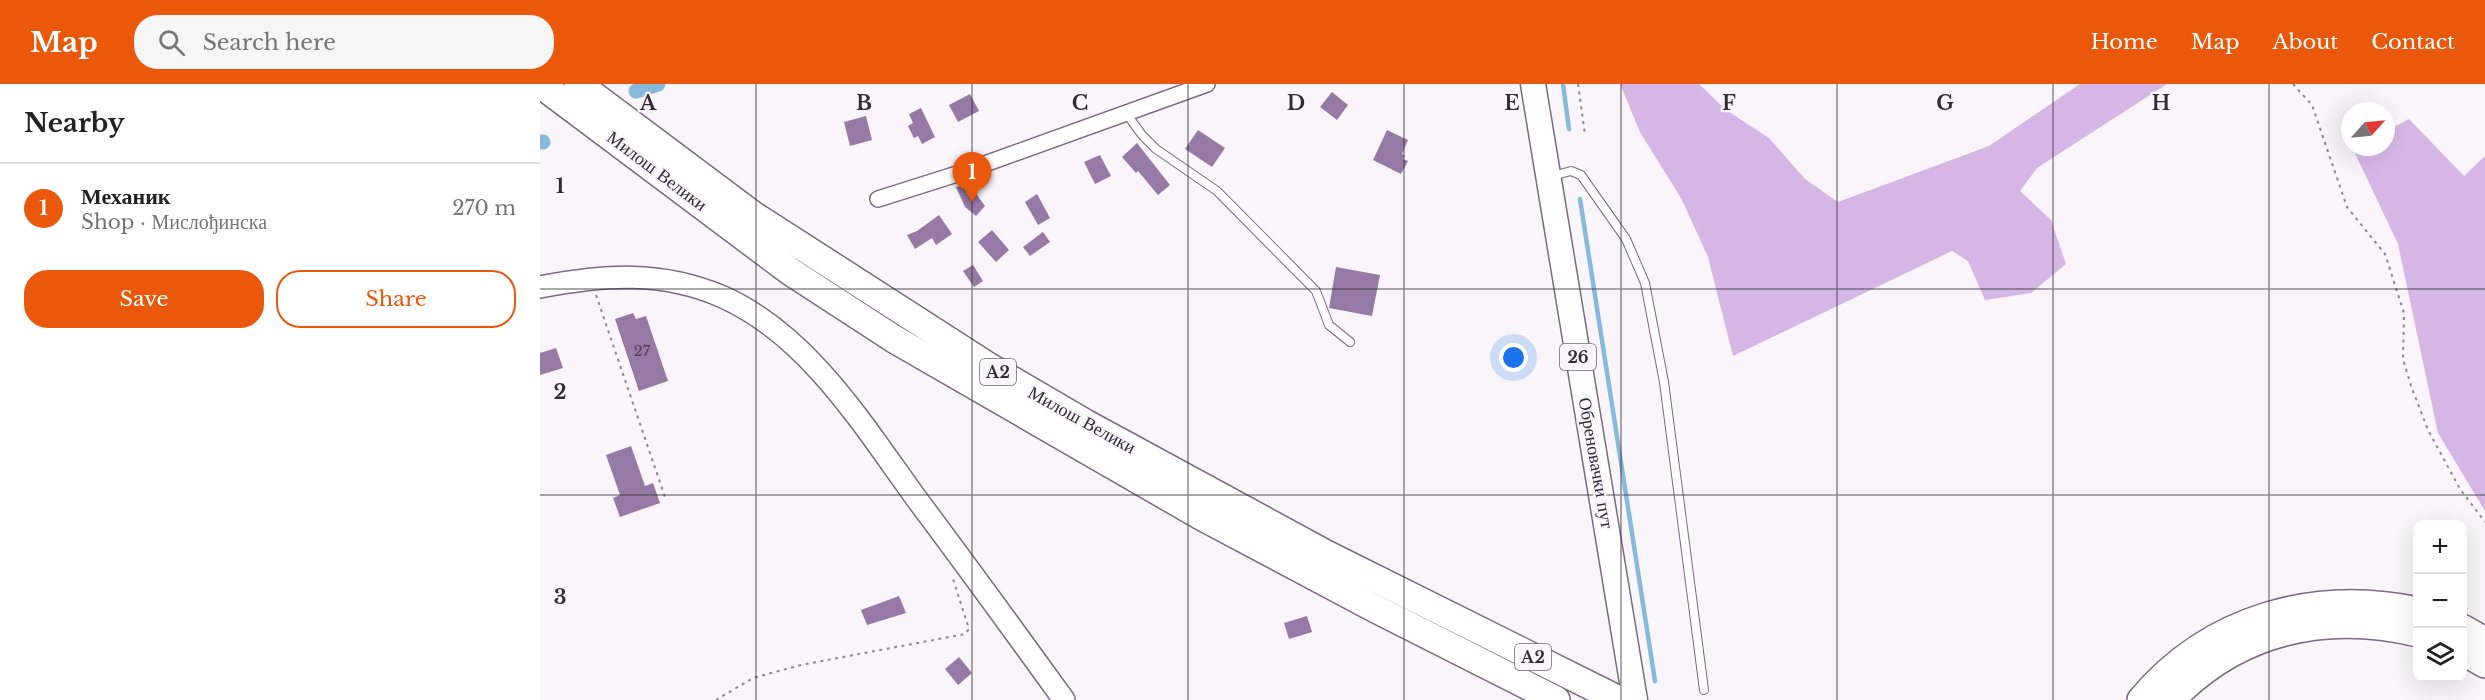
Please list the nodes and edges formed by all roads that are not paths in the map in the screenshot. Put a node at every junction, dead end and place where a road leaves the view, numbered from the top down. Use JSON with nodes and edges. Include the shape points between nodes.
{"nodes":[{"id":1,"x":540,"y":84,"type":"edge"},
{"id":2,"x":578,"y":84,"type":"edge"},
{"id":3,"x":1207,"y":84,"type":"edge"},
{"id":4,"x":1533,"y":84,"type":"edge"},
{"id":5,"x":1126,"y":113,"type":"junction"},
{"id":6,"x":1548,"y":178,"type":"junction"},
{"id":7,"x":878,"y":199,"type":"dead end"},
{"id":8,"x":540,"y":287,"type":"edge"},
{"id":9,"x":1350,"y":342,"type":"dead end"},
{"id":10,"x":2413,"y":610,"type":"edge"},
{"id":11,"x":2467,"y":630,"type":"edge"},
{"id":12,"x":2413,"y":632,"type":"edge"},
{"id":13,"x":2485,"y":641,"type":"edge"},
{"id":14,"x":2467,"y":653,"type":"edge"},
{"id":15,"x":2485,"y":664,"type":"edge"},
{"id":16,"x":1704,"y":690,"type":"dead end"},
{"id":17,"x":1064,"y":700,"type":"edge"},
{"id":18,"x":1556,"y":700,"type":"edge"},
{"id":19,"x":1619,"y":700,"type":"edge"},
{"id":20,"x":1635,"y":700,"type":"edge"},
{"id":21,"x":2141,"y":700,"type":"edge"},
{"id":22,"x":2171,"y":700,"type":"edge"}],
"edges":[{"from":1,"to":18,"type":"highway","name":"Милош Велики","number":"A2","via":[[791,272],[894,339],[1201,516]]},
{"from":2,"to":19,"type":"highway","name":"Милош Велики","number":"A2","via":[[753,215],[991,368],[1326,554]]},
{"from":3,"to":5,"type":"street"},
{"from":4,"to":6,"type":"main road","name":"Обреновачки пут","number":"26"},
{"from":5,"to":7,"type":"street"},
{"from":5,"to":9,"type":"lane","via":[[1156,149],[1217,191],[1316,291],[1329,326]]},
{"from":6,"to":16,"type":"lane","via":[[1571,171],[1581,175],[1626,239],[1645,283],[1664,382]]},
{"from":6,"to":20,"type":"main road","name":"Обреновачки пут","number":"26"},
{"from":8,"to":17,"type":"main road","via":[[590,278],[639,277],[696,287],[723,297],[777,330],[819,371]]},
{"from":10,"to":21,"type":"highway","via":[[2329,603],[2272,613],[2190,655]]},
{"from":11,"to":13,"type":"highway"},
{"from":12,"to":22,"type":"highway","via":[[2351,623],[2280,632],[2215,663]]},
{"from":14,"to":15,"type":"highway"}]}
